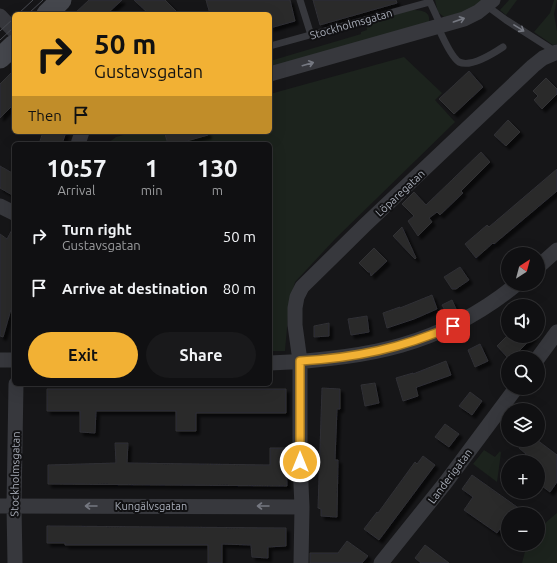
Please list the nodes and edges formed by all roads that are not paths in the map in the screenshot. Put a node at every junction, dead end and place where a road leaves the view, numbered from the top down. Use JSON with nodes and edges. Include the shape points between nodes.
{"nodes":[{"id":1,"x":61,"y":0,"type":"edge"},
{"id":2,"x":300,"y":0,"type":"edge"},
{"id":3,"x":430,"y":1,"type":"edge"},
{"id":4,"x":490,"y":3,"type":"edge"},
{"id":5,"x":49,"y":12,"type":"edge"},
{"id":6,"x":0,"y":16,"type":"edge"},
{"id":7,"x":440,"y":27,"type":"junction"},
{"id":8,"x":12,"y":29,"type":"edge"},
{"id":9,"x":311,"y":35,"type":"junction"},
{"id":10,"x":272,"y":45,"type":"edge"},
{"id":11,"x":12,"y":47,"type":"edge"},
{"id":12,"x":503,"y":47,"type":"dead end"},
{"id":13,"x":557,"y":53,"type":"edge"},
{"id":14,"x":0,"y":58,"type":"edge"},
{"id":15,"x":272,"y":73,"type":"edge"},
{"id":16,"x":0,"y":206,"type":"edge"},
{"id":17,"x":12,"y":212,"type":"edge"},
{"id":18,"x":557,"y":250,"type":"edge"},
{"id":19,"x":545,"y":261,"type":"edge"},
{"id":20,"x":508,"y":291,"type":"edge"},
{"id":21,"x":557,"y":332,"type":"edge"},
{"id":22,"x":543,"y":351,"type":"edge"},
{"id":23,"x":0,"y":360,"type":"edge"},
{"id":24,"x":12,"y":360,"type":"edge"},
{"id":25,"x":300,"y":361,"type":"junction"},
{"id":26,"x":272,"y":363,"type":"edge"},
{"id":27,"x":16,"y":386,"type":"edge"},
{"id":28,"x":511,"y":395,"type":"edge"},
{"id":29,"x":7,"y":506,"type":"edge"},
{"id":30,"x":302,"y":506,"type":"junction"},
{"id":31,"x":15,"y":563,"type":"edge"},
{"id":32,"x":301,"y":563,"type":"edge"},
{"id":33,"x":381,"y":563,"type":"edge"}],
"edges":[{"from":1,"to":5,"type":"street"},
{"from":2,"to":9,"type":"lane"},
{"from":3,"to":7,"type":"lane","name":"Stockholmsgatan"},
{"from":3,"to":9,"type":"lane","name":"Stockholmsgatan"},
{"from":7,"to":4,"type":"street","one_way":true,"via":[[464,19]]},
{"from":4,"to":13,"type":"lane","one_way":true,"via":[[506,20]]},
{"from":6,"to":8,"type":"street"},
{"from":7,"to":12,"type":"lane","name":"Stockholmsgatan","via":[[450,51],[460,63],[490,56]]},
{"from":15,"to":7,"type":"street","one_way":true},
{"from":9,"to":10,"type":"lane","name":"Stockholmsgatan"},
{"from":11,"to":14,"type":"street"},
{"from":13,"to":25,"type":"street","name":"Löparegatan","via":[[543,58],[533,66],[302,287],[295,308]]},
{"from":16,"to":17,"type":"street"},
{"from":18,"to":19,"type":"street"},
{"from":20,"to":25,"type":"street","via":[[464,321],[422,339],[371,353]]},
{"from":21,"to":22,"type":"street"},
{"from":23,"to":24,"type":"street"},
{"from":25,"to":26,"type":"street"},
{"from":25,"to":30,"type":"street","name":"Löparegatan"},
{"from":27,"to":29,"type":"street","name":"Stockholmsgatan"},
{"from":28,"to":33,"type":"street","name":"Landerigatan"},
{"from":30,"to":29,"type":"street","name":"Kungälvsgatan","one_way":true},
{"from":29,"to":31,"type":"street","name":"Stockholmsgatan"},
{"from":30,"to":32,"type":"street","name":"Löparegatan"}]}
